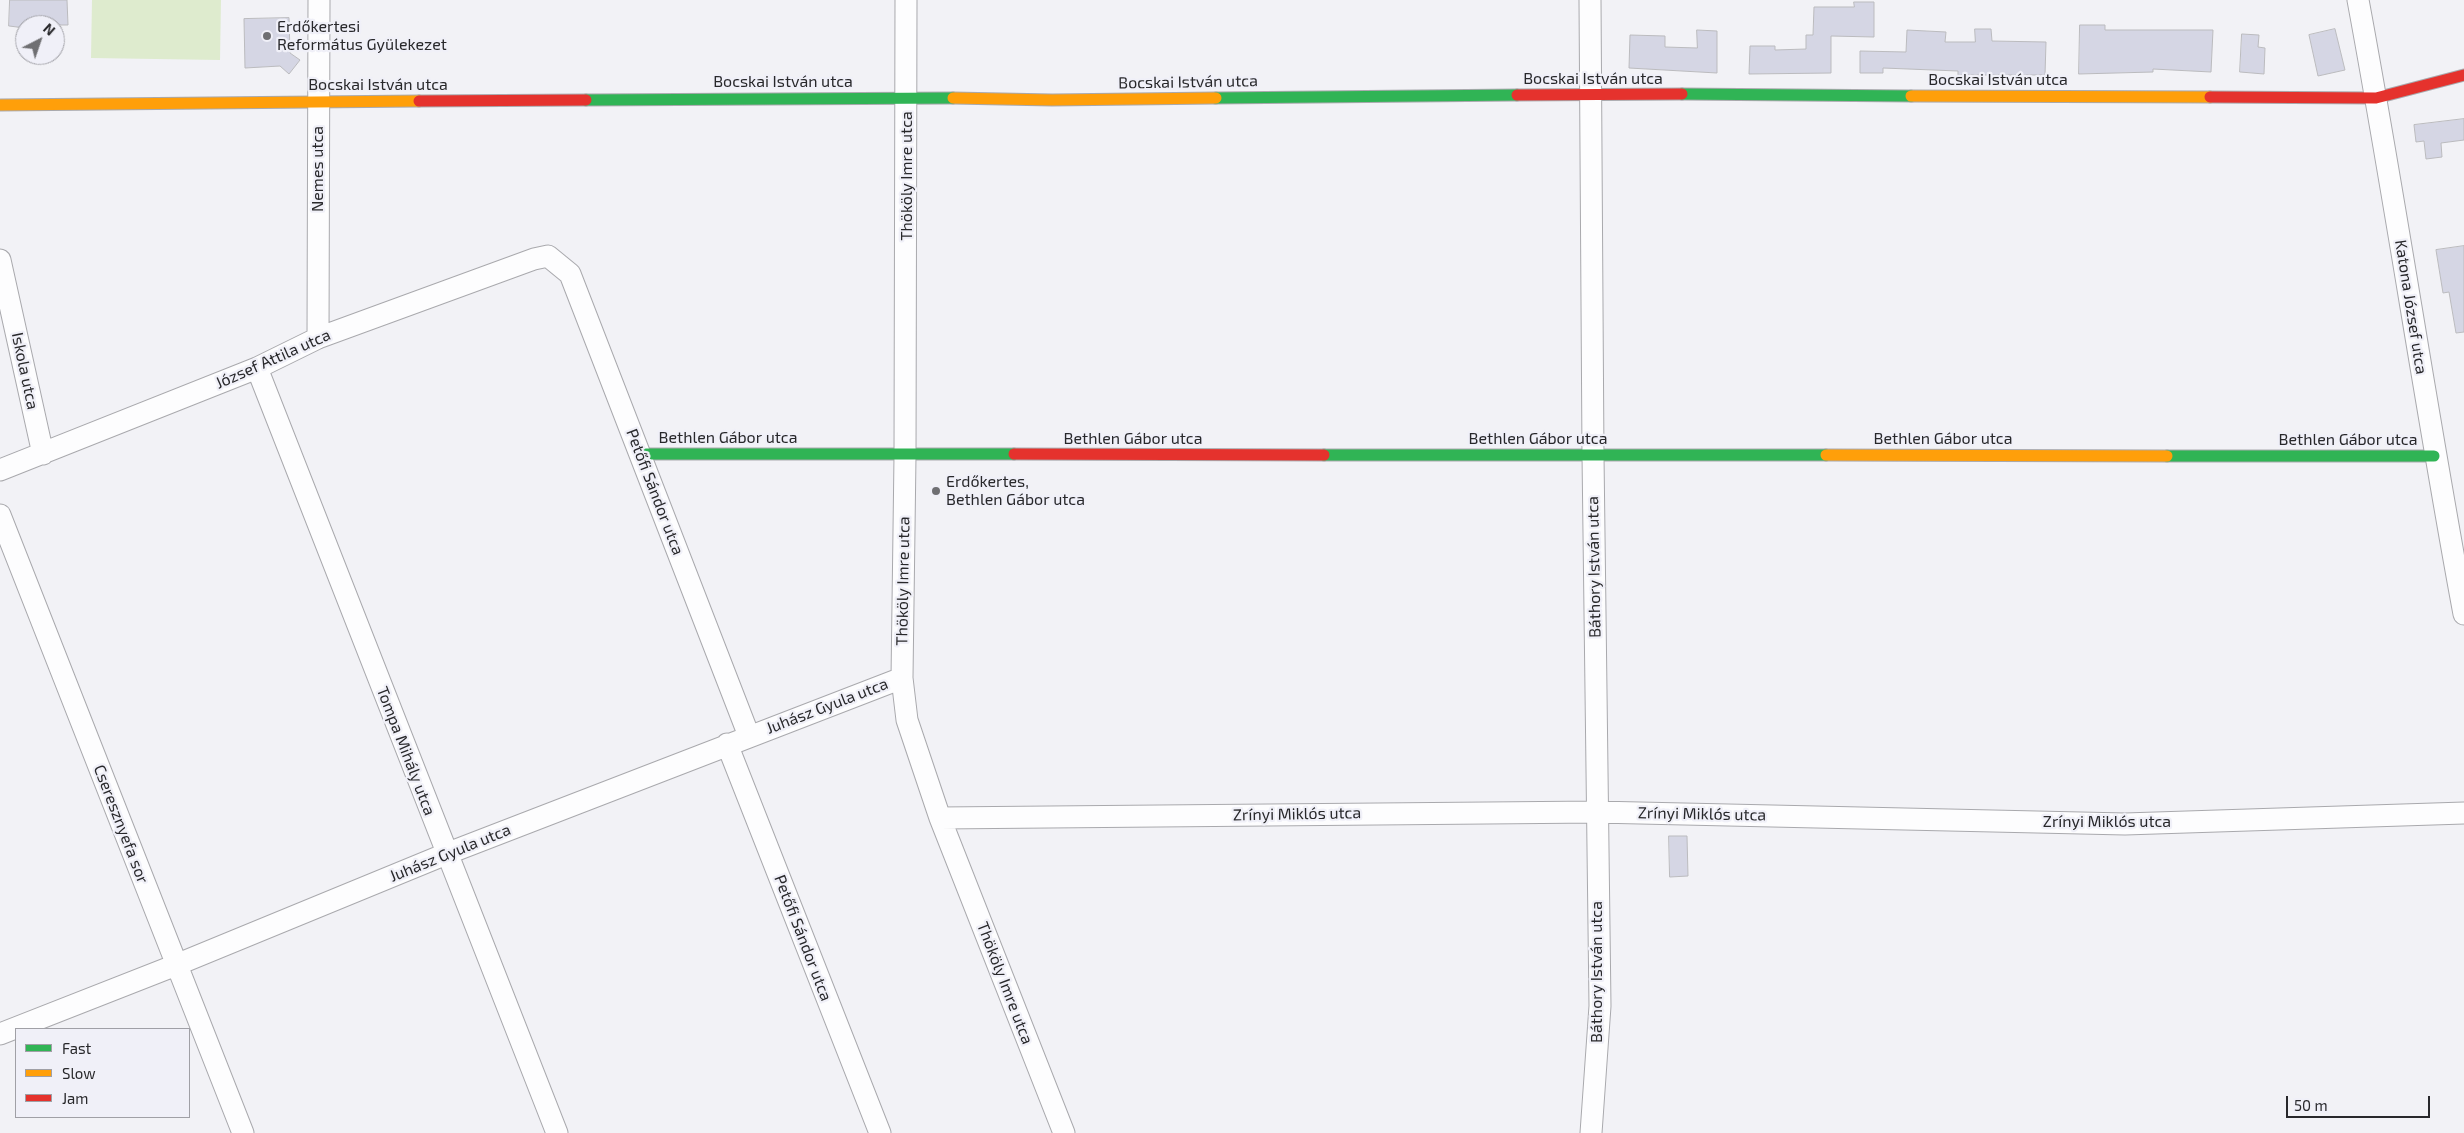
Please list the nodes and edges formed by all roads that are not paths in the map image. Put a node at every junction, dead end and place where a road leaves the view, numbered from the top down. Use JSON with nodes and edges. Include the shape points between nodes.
{"nodes":[{"id":1,"x":319,"y":0,"type":"edge"},
{"id":2,"x":906,"y":0,"type":"edge"},
{"id":3,"x":1590,"y":0,"type":"edge"},
{"id":4,"x":2358,"y":0,"type":"edge"},
{"id":5,"x":2464,"y":75,"type":"edge"},
{"id":6,"x":1592,"y":94,"type":"junction"},
{"id":7,"x":907,"y":98,"type":"junction"},
{"id":8,"x":2376,"y":98,"type":"junction"},
{"id":9,"x":319,"y":102,"type":"junction"},
{"id":10,"x":0,"y":105,"type":"edge"},
{"id":11,"x":548,"y":256,"type":"joint"},
{"id":12,"x":0,"y":260,"type":"edge"},
{"id":13,"x":318,"y":338,"type":"junction"},
{"id":14,"x":257,"y":368,"type":"junction"},
{"id":15,"x":43,"y":454,"type":"junction"},
{"id":16,"x":641,"y":454,"type":"junction"},
{"id":17,"x":1592,"y":455,"type":"junction"},
{"id":18,"x":905,"y":456,"type":"junction"},
{"id":19,"x":2434,"y":456,"type":"junction"},
{"id":20,"x":0,"y":470,"type":"edge"},
{"id":21,"x":0,"y":515,"type":"edge"},
{"id":22,"x":2464,"y":614,"type":"edge"},
{"id":23,"x":902,"y":678,"type":"junction"},
{"id":24,"x":749,"y":736,"type":"junction"},
{"id":25,"x":727,"y":744,"type":"junction"},
{"id":26,"x":1596,"y":812,"type":"junction"},
{"id":27,"x":2464,"y":813,"type":"edge"},
{"id":28,"x":940,"y":818,"type":"junction"},
{"id":29,"x":446,"y":854,"type":"junction"},
{"id":30,"x":176,"y":965,"type":"junction"},
{"id":31,"x":15,"y":1028,"type":"edge"},
{"id":32,"x":15,"y":1028,"type":"edge"},
{"id":33,"x":0,"y":1034,"type":"edge"},
{"id":34,"x":243,"y":1133,"type":"edge"},
{"id":35,"x":557,"y":1133,"type":"edge"},
{"id":36,"x":880,"y":1133,"type":"edge"},
{"id":37,"x":1064,"y":1133,"type":"edge"},
{"id":38,"x":1592,"y":1133,"type":"edge"}],
"edges":[{"from":1,"to":9,"type":"street","name":"Nemes utca"},
{"from":2,"to":7,"type":"street","name":"Thököly Imre utca"},
{"from":3,"to":6,"type":"street","name":"Báthory István utca"},
{"from":4,"to":8,"type":"street","name":"Katona József utca"},
{"from":5,"to":8,"type":"street","name":"Bocskai István utca"},
{"from":6,"to":7,"type":"street","name":"Bocskai István utca","via":[[1061,100]]},
{"from":6,"to":8,"type":"street","name":"Bocskai István utca"},
{"from":6,"to":17,"type":"street","name":"Báthory István utca"},
{"from":7,"to":9,"type":"street","name":"Bocskai István utca"},
{"from":7,"to":18,"type":"street","name":"Thököly Imre utca"},
{"from":8,"to":19,"type":"street","name":"Katona József utca"},
{"from":9,"to":10,"type":"street","name":"Bocskai István utca"},
{"from":9,"to":13,"type":"street","name":"Nemes utca"},
{"from":11,"to":13,"type":"street","name":"József Attila utca"},
{"from":11,"to":16,"type":"street","name":"Petőfi Sándor utca","via":[[570,274]]},
{"from":12,"to":15,"type":"street","name":"Iskola utca"},
{"from":13,"to":14,"type":"street","name":"József Attila utca"},
{"from":14,"to":15,"type":"street","name":"József Attila utca"},
{"from":14,"to":29,"type":"street","name":"Tompa Mihály utca"},
{"from":15,"to":20,"type":"street","name":"József Attila utca"},
{"from":16,"to":18,"type":"street","name":"Bethlen Gábor utca"},
{"from":16,"to":24,"type":"street","name":"Petőfi Sándor utca"},
{"from":17,"to":18,"type":"street","name":"Bethlen Gábor utca"},
{"from":17,"to":19,"type":"street","name":"Bethlen Gábor utca"},
{"from":17,"to":26,"type":"street","name":"Báthory István utca"},
{"from":18,"to":23,"type":"street","name":"Thököly Imre utca"},
{"from":19,"to":22,"type":"street","name":"Katona József utca"},
{"from":21,"to":30,"type":"street","name":"Cseresznyefa sor"},
{"from":23,"to":24,"type":"street","name":"Juhász Gyula utca"},
{"from":23,"to":28,"type":"street","name":"Thököly Imre utca","via":[[907,720]]},
{"from":24,"to":25,"type":"street","name":"Juhász Gyula utca"},
{"from":25,"to":29,"type":"street","name":"Juhász Gyula utca"},
{"from":25,"to":36,"type":"street","name":"Petőfi Sándor utca"},
{"from":26,"to":27,"type":"street","name":"Zrínyi Miklós utca","via":[[2125,824]]},
{"from":26,"to":28,"type":"street","name":"Zrínyi Miklós utca"},
{"from":26,"to":38,"type":"street","name":"Báthory István utca","via":[[1600,1006]]},
{"from":28,"to":37,"type":"street","name":"Thököly Imre utca"},
{"from":29,"to":30,"type":"street","name":"Juhász Gyula utca"},
{"from":29,"to":35,"type":"street","name":"Tompa Mihály utca"},
{"from":30,"to":32,"type":"street","name":"Juhász Gyula utca"},
{"from":30,"to":34,"type":"street","name":"Cseresznyefa sor"},
{"from":31,"to":33,"type":"street","name":"Juhász Gyula utca"}]}
